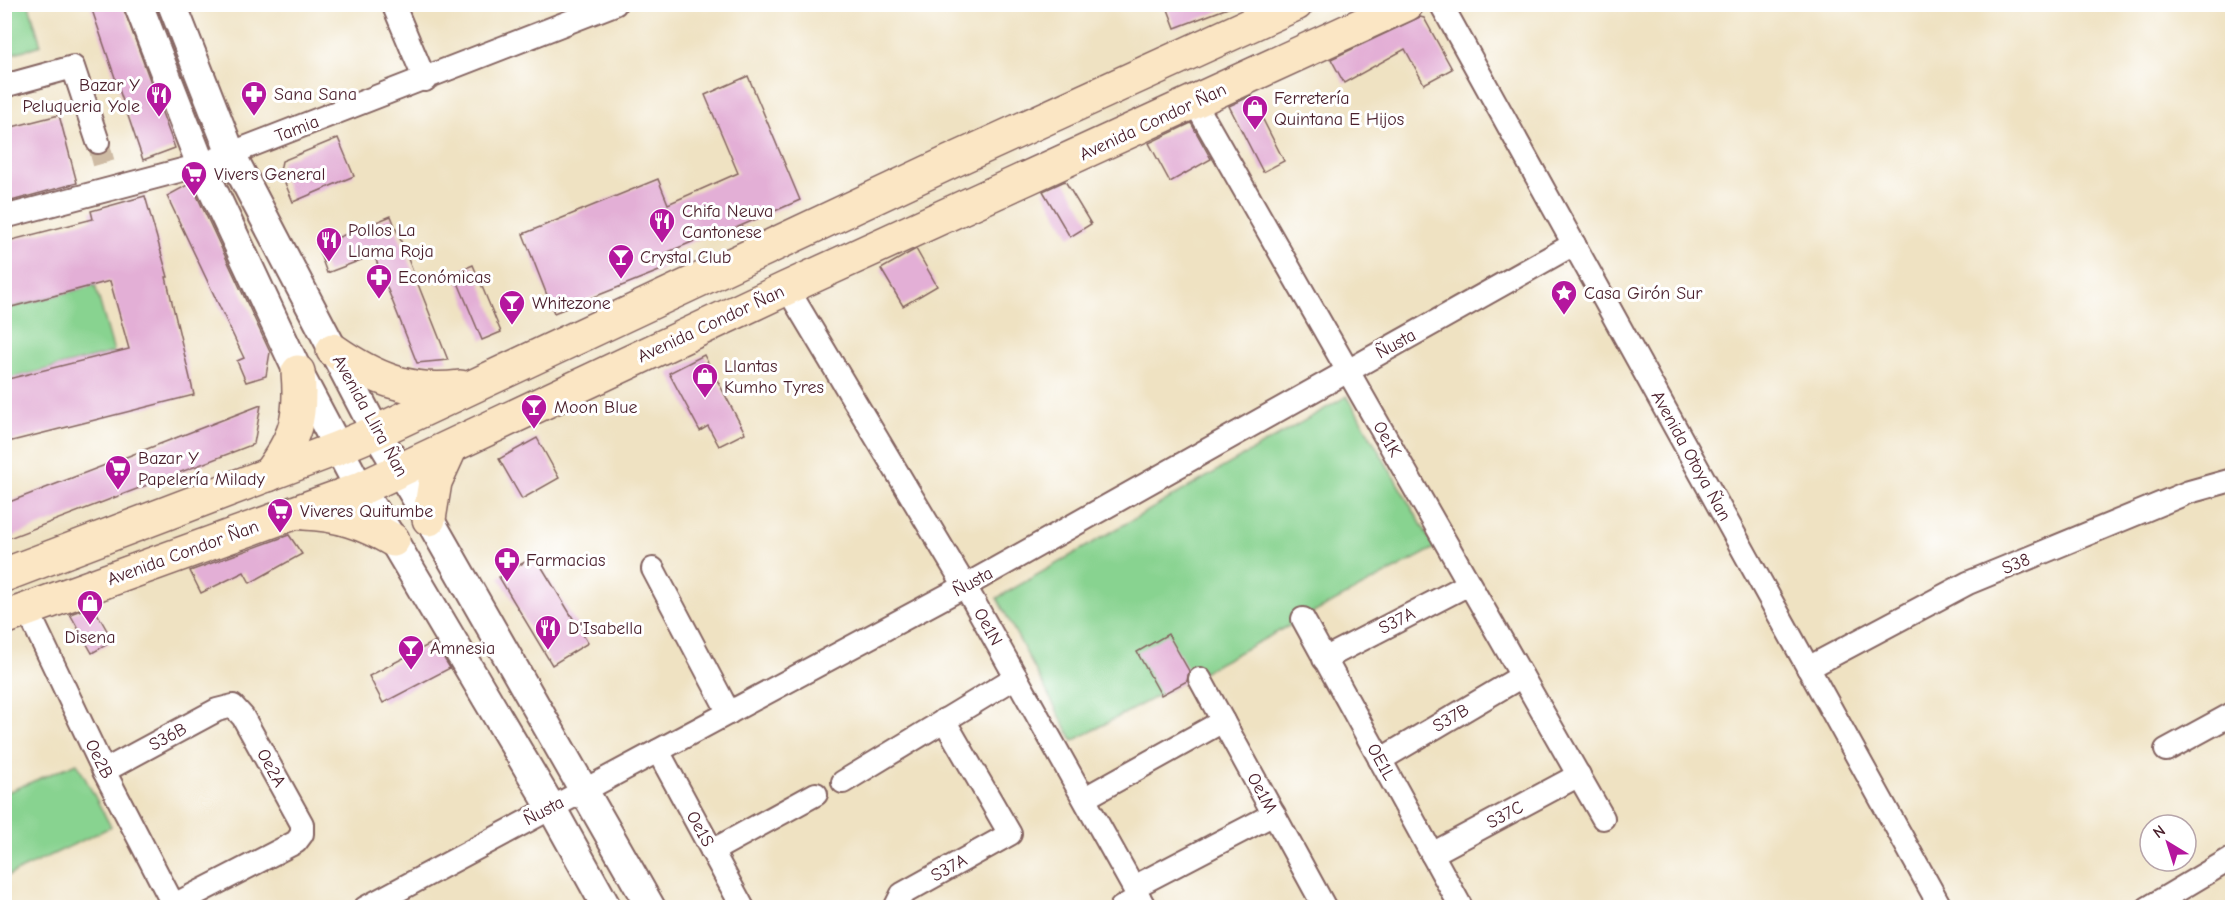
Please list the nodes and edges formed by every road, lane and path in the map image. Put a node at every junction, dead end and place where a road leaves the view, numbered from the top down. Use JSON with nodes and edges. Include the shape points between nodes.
{"nodes":[{"id":1,"x":138,"y":4,"type":"edge"},
{"id":2,"x":172,"y":4,"type":"edge"},
{"id":3,"x":393,"y":4,"type":"edge"},
{"id":4,"x":615,"y":4,"type":"edge"},
{"id":5,"x":1296,"y":4,"type":"edge"},
{"id":6,"x":1407,"y":4,"type":"edge"},
{"id":7,"x":1441,"y":4,"type":"edge"},
{"id":8,"x":425,"y":80,"type":"junction"},
{"id":9,"x":4,"y":86,"type":"edge"},
{"id":10,"x":1195,"y":103,"type":"junction"},
{"id":11,"x":98,"y":142,"type":"tunnel mouth"},
{"id":12,"x":231,"y":154,"type":"junction"},
{"id":13,"x":201,"y":165,"type":"junction"},
{"id":14,"x":4,"y":217,"type":"edge"},
{"id":15,"x":1574,"y":244,"type":"junction"},
{"id":16,"x":787,"y":288,"type":"junction"},
{"id":17,"x":333,"y":350,"type":"junction"},
{"id":18,"x":1348,"y":371,"type":"junction"},
{"id":19,"x":298,"y":372,"type":"junction"},
{"id":20,"x":476,"y":385,"type":"junction"},
{"id":21,"x":376,"y":432,"type":"junction"},
{"id":22,"x":451,"y":447,"type":"junction"},
{"id":23,"x":338,"y":448,"type":"junction"},
{"id":24,"x":400,"y":471,"type":"junction"},
{"id":25,"x":268,"y":475,"type":"junction"},
{"id":26,"x":2232,"y":480,"type":"edge"},
{"id":27,"x":360,"y":489,"type":"junction"},
{"id":28,"x":296,"y":513,"type":"junction"},
{"id":29,"x":429,"y":519,"type":"junction"},
{"id":30,"x":393,"y":540,"type":"junction"},
{"id":31,"x":653,"y":569,"type":"dead end"},
{"id":32,"x":4,"y":575,"type":"edge"},
{"id":33,"x":1469,"y":584,"type":"junction"},
{"id":34,"x":965,"y":586,"type":"junction"},
{"id":35,"x":16,"y":614,"type":"edge"},
{"id":36,"x":1303,"y":619,"type":"dead end"},
{"id":37,"x":1324,"y":659,"type":"junction"},
{"id":38,"x":1808,"y":668,"type":"junction"},
{"id":39,"x":1522,"y":676,"type":"junction"},
{"id":40,"x":1016,"y":677,"type":"junction"},
{"id":41,"x":1200,"y":679,"type":"dead end"},
{"id":42,"x":233,"y":706,"type":"joint"},
{"id":43,"x":729,"y":713,"type":"junction"},
{"id":44,"x":2232,"y":714,"type":"edge"},
{"id":45,"x":944,"y":720,"type":"junction"},
{"id":46,"x":1222,"y":721,"type":"junction"},
{"id":47,"x":658,"y":750,"type":"junction"},
{"id":48,"x":2166,"y":750,"type":"dead end"},
{"id":49,"x":1380,"y":760,"type":"junction"},
{"id":50,"x":104,"y":771,"type":"junction"},
{"id":51,"x":1579,"y":775,"type":"junction"},
{"id":52,"x":843,"y":782,"type":"dead end"},
{"id":53,"x":584,"y":790,"type":"junction"},
{"id":54,"x":816,"y":794,"type":"dead end"},
{"id":55,"x":1084,"y":798,"type":"junction"},
{"id":56,"x":551,"y":807,"type":"junction"},
{"id":57,"x":1274,"y":814,"type":"junction"},
{"id":58,"x":1603,"y":818,"type":"dead end"},
{"id":59,"x":712,"y":851,"type":"junction"},
{"id":60,"x":1432,"y":854,"type":"junction"},
{"id":61,"x":2232,"y":858,"type":"edge"},
{"id":62,"x":1135,"y":900,"type":"edge"},
{"id":63,"x":1460,"y":905,"type":"dead end"},
{"id":64,"x":172,"y":907,"type":"edge"},
{"id":65,"x":365,"y":908,"type":"edge"},
{"id":66,"x":607,"y":908,"type":"edge"},
{"id":67,"x":651,"y":908,"type":"edge"},
{"id":68,"x":743,"y":908,"type":"edge"},
{"id":69,"x":895,"y":908,"type":"edge"},
{"id":70,"x":1325,"y":908,"type":"edge"},
{"id":71,"x":1941,"y":908,"type":"edge"},
{"id":72,"x":2148,"y":908,"type":"edge"}],
"edges":[{"from":1,"to":13,"type":"street"},
{"from":2,"to":12,"type":"street","name":"Avenida Llira Ñan"},
{"from":3,"to":8,"type":"street"},
{"from":4,"to":8,"type":"street","name":"Tamia"},
{"from":5,"to":20,"type":"main road"},
{"from":6,"to":10,"type":"main road","name":"Avenida Condor Ñan"},
{"from":7,"to":15,"type":"street","name":"Avenida Otoya Ñan"},
{"from":8,"to":12,"type":"street","name":"Tamia"},
{"from":9,"to":11,"type":"street","via":[[73,67]]},
{"from":10,"to":16,"type":"main road","name":"Avenida Condor Ñan"},
{"from":10,"to":18,"type":"street","name":"Oe1K"},
{"from":12,"to":13,"type":"street","name":"Tamia"},
{"from":12,"to":17,"type":"street","name":"Avenida Llira Ñan"},
{"from":13,"to":14,"type":"street","name":"Tamia","via":[[110,180]]},
{"from":13,"to":19,"type":"street"},
{"from":15,"to":18,"type":"street","name":"Ñusta"},
{"from":15,"to":38,"type":"street","name":"Avenida Otoya Ñan"},
{"from":16,"to":22,"type":"main road","name":"Avenida Condor Ñan"},
{"from":16,"to":34,"type":"street","name":"Oe1N"},
{"from":17,"to":20,"type":"main road","via":[[386,381],[415,388]]},
{"from":17,"to":21,"type":"street","name":"Avenida Llira Ñan"},
{"from":18,"to":33,"type":"street","name":"Oe1K"},
{"from":18,"to":34,"type":"street","name":"Ñusta"},
{"from":19,"to":23,"type":"street"},
{"from":19,"to":25,"type":"main road","via":[[296,427],[285,453]]},
{"from":20,"to":21,"type":"main road"},
{"from":21,"to":23,"type":"main road"},
{"from":21,"to":24,"type":"street","name":"Avenida Llira Ñan"},
{"from":22,"to":24,"type":"main road","name":"Avenida Condor Ñan"},
{"from":22,"to":29,"type":"main road","via":[[435,482]]},
{"from":23,"to":25,"type":"main road"},
{"from":23,"to":27,"type":"street"},
{"from":24,"to":27,"type":"main road","name":"Avenida Condor Ñan"},
{"from":24,"to":29,"type":"street","name":"Avenida Llira Ñan"},
{"from":25,"to":32,"type":"main road"},
{"from":26,"to":38,"type":"street","name":"S38","via":[[2189,492],[1968,583]]},
{"from":27,"to":28,"type":"main road","name":"Avenida Condor Ñan"},
{"from":27,"to":30,"type":"street"},
{"from":28,"to":30,"type":"main road","via":[[347,518]]},
{"from":28,"to":35,"type":"main road","name":"Avenida Condor Ñan"},
{"from":29,"to":53,"type":"street","name":"Avenida Llira Ñan"},
{"from":30,"to":56,"type":"street"},
{"from":31,"to":43,"type":"street"},
{"from":33,"to":37,"type":"street","name":"S37A"},
{"from":33,"to":39,"type":"street","name":"Oe1K"},
{"from":34,"to":40,"type":"street","name":"Oe1N"},
{"from":34,"to":43,"type":"street","name":"Ñusta"},
{"from":35,"to":50,"type":"street","name":"Oe2B"},
{"from":36,"to":37,"type":"street","name":"OE1L"},
{"from":37,"to":49,"type":"street","name":"OE1L"},
{"from":38,"to":71,"type":"street","name":"Avenida Otoya Ñan"},
{"from":39,"to":49,"type":"street","name":"S37B"},
{"from":39,"to":51,"type":"street","name":"Oe1K"},
{"from":40,"to":45,"type":"street"},
{"from":40,"to":55,"type":"street","name":"Oe1N"},
{"from":41,"to":46,"type":"street","name":"Oe1M"},
{"from":42,"to":50,"type":"street","name":"S36B","via":[[217,710]]},
{"from":42,"to":64,"type":"street","name":"Oe2A","via":[[297,814],[302,834],[296,842]]},
{"from":43,"to":47,"type":"street","name":"Ñusta"},
{"from":44,"to":48,"type":"street"},
{"from":45,"to":52,"type":"street"},
{"from":45,"to":69,"type":"street","name":"S37A","via":[[1010,834],[902,894]]},
{"from":46,"to":55,"type":"street"},
{"from":46,"to":57,"type":"street","name":"Oe1M"},
{"from":47,"to":53,"type":"street","name":"Ñusta"},
{"from":47,"to":59,"type":"street","name":"Oe1S"},
{"from":49,"to":60,"type":"street","name":"OE1L"},
{"from":50,"to":64,"type":"street","name":"Oe2B"},
{"from":51,"to":58,"type":"street","name":"Oe1K"},
{"from":51,"to":60,"type":"street","name":"S37C"},
{"from":53,"to":56,"type":"street","name":"Ñusta"},
{"from":53,"to":67,"type":"street","name":"Avenida Llira Ñan"},
{"from":54,"to":59,"type":"street"},
{"from":55,"to":62,"type":"street","name":"Oe1N"},
{"from":56,"to":65,"type":"street","name":"Ñusta"},
{"from":56,"to":66,"type":"street"},
{"from":57,"to":62,"type":"street"},
{"from":57,"to":70,"type":"street","name":"Oe1M"},
{"from":59,"to":68,"type":"street","name":"Oe1S"},
{"from":60,"to":63,"type":"street","name":"OE1L"},
{"from":61,"to":72,"type":"street"}]}
